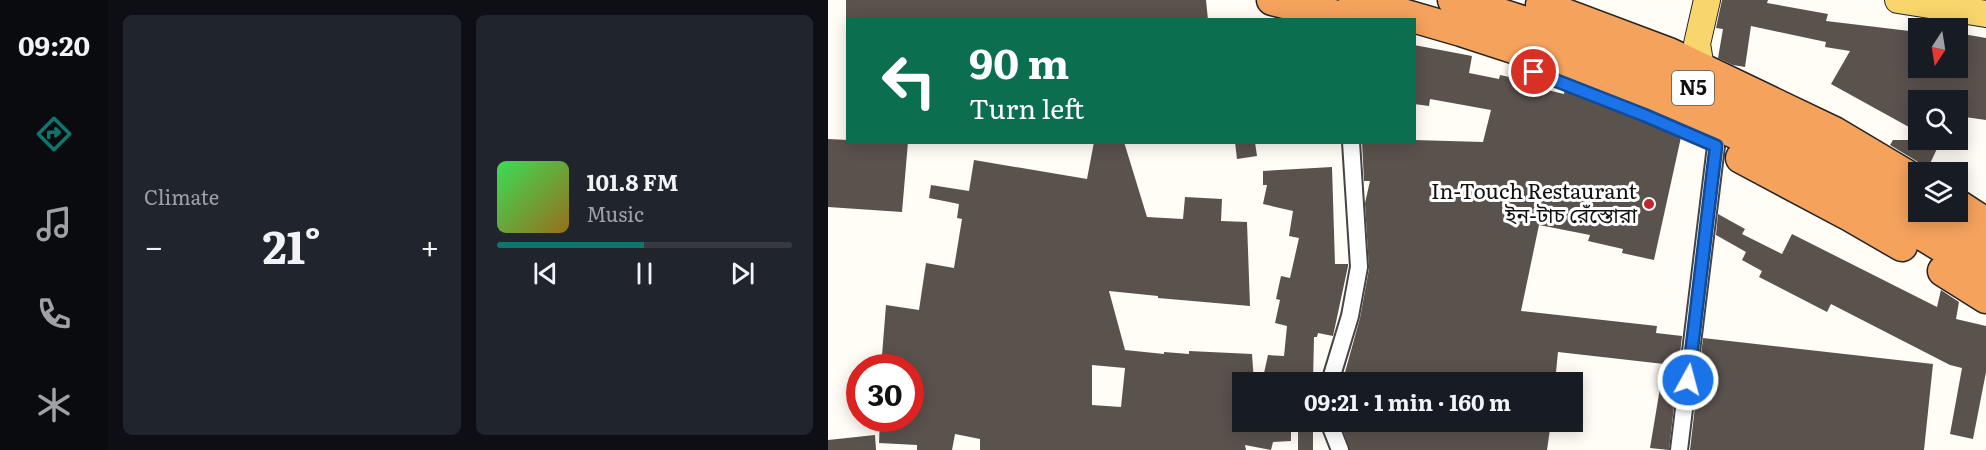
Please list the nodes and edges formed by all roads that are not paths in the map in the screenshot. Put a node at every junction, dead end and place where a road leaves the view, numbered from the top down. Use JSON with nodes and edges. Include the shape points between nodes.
{"nodes":[{"id":1,"x":1272,"y":0,"type":"edge"},
{"id":2,"x":1453,"y":0,"type":"edge"},
{"id":3,"x":1527,"y":0,"type":"edge"},
{"id":4,"x":1707,"y":0,"type":"edge"},
{"id":5,"x":1898,"y":0,"type":"edge"},
{"id":6,"x":1346,"y":14,"type":"edge"},
{"id":7,"x":1986,"y":14,"type":"edge"},
{"id":8,"x":1373,"y":18,"type":"edge"},
{"id":9,"x":1416,"y":24,"type":"edge"},
{"id":10,"x":1416,"y":37,"type":"edge"},
{"id":11,"x":1701,"y":68,"type":"junction"},
{"id":12,"x":1351,"y":144,"type":"edge"},
{"id":13,"x":1716,"y":146,"type":"junction"},
{"id":14,"x":1908,"y":176,"type":"edge"},
{"id":15,"x":1908,"y":201,"type":"edge"},
{"id":16,"x":1968,"y":211,"type":"edge"},
{"id":17,"x":1941,"y":222,"type":"edge"},
{"id":18,"x":1986,"y":223,"type":"edge"},
{"id":19,"x":1986,"y":249,"type":"edge"},
{"id":20,"x":1986,"y":274,"type":"edge"},
{"id":21,"x":1986,"y":298,"type":"edge"},
{"id":22,"x":1333,"y":372,"type":"edge"},
{"id":23,"x":1333,"y":432,"type":"edge"},
{"id":24,"x":1340,"y":450,"type":"edge"},
{"id":25,"x":1679,"y":450,"type":"edge"}],
"edges":[{"from":1,"to":6,"type":"highway"},
{"from":2,"to":15,"type":"highway","number":"N5","via":[[1521,19],[1689,86],[1860,171]]},
{"from":3,"to":11,"type":"highway"},
{"from":4,"to":11,"type":"main road","via":[[1697,44]]},
{"from":5,"to":7,"type":"main road"},
{"from":6,"to":8,"type":"highway","number":"N5"},
{"from":9,"to":20,"type":"highway","number":"N5","via":[[1461,31],[1587,72],[1697,115],[1836,182]]},
{"from":10,"to":13,"type":"highway","via":[[1553,78]]},
{"from":11,"to":14,"type":"highway","via":[[1834,132]]},
{"from":12,"to":22,"type":"street","via":[[1359,267],[1350,316]]},
{"from":13,"to":21,"type":"highway","via":[[1850,216]]},
{"from":13,"to":25,"type":"street"},
{"from":16,"to":18,"type":"highway"},
{"from":17,"to":19,"type":"highway"},
{"from":23,"to":24,"type":"street"}]}
